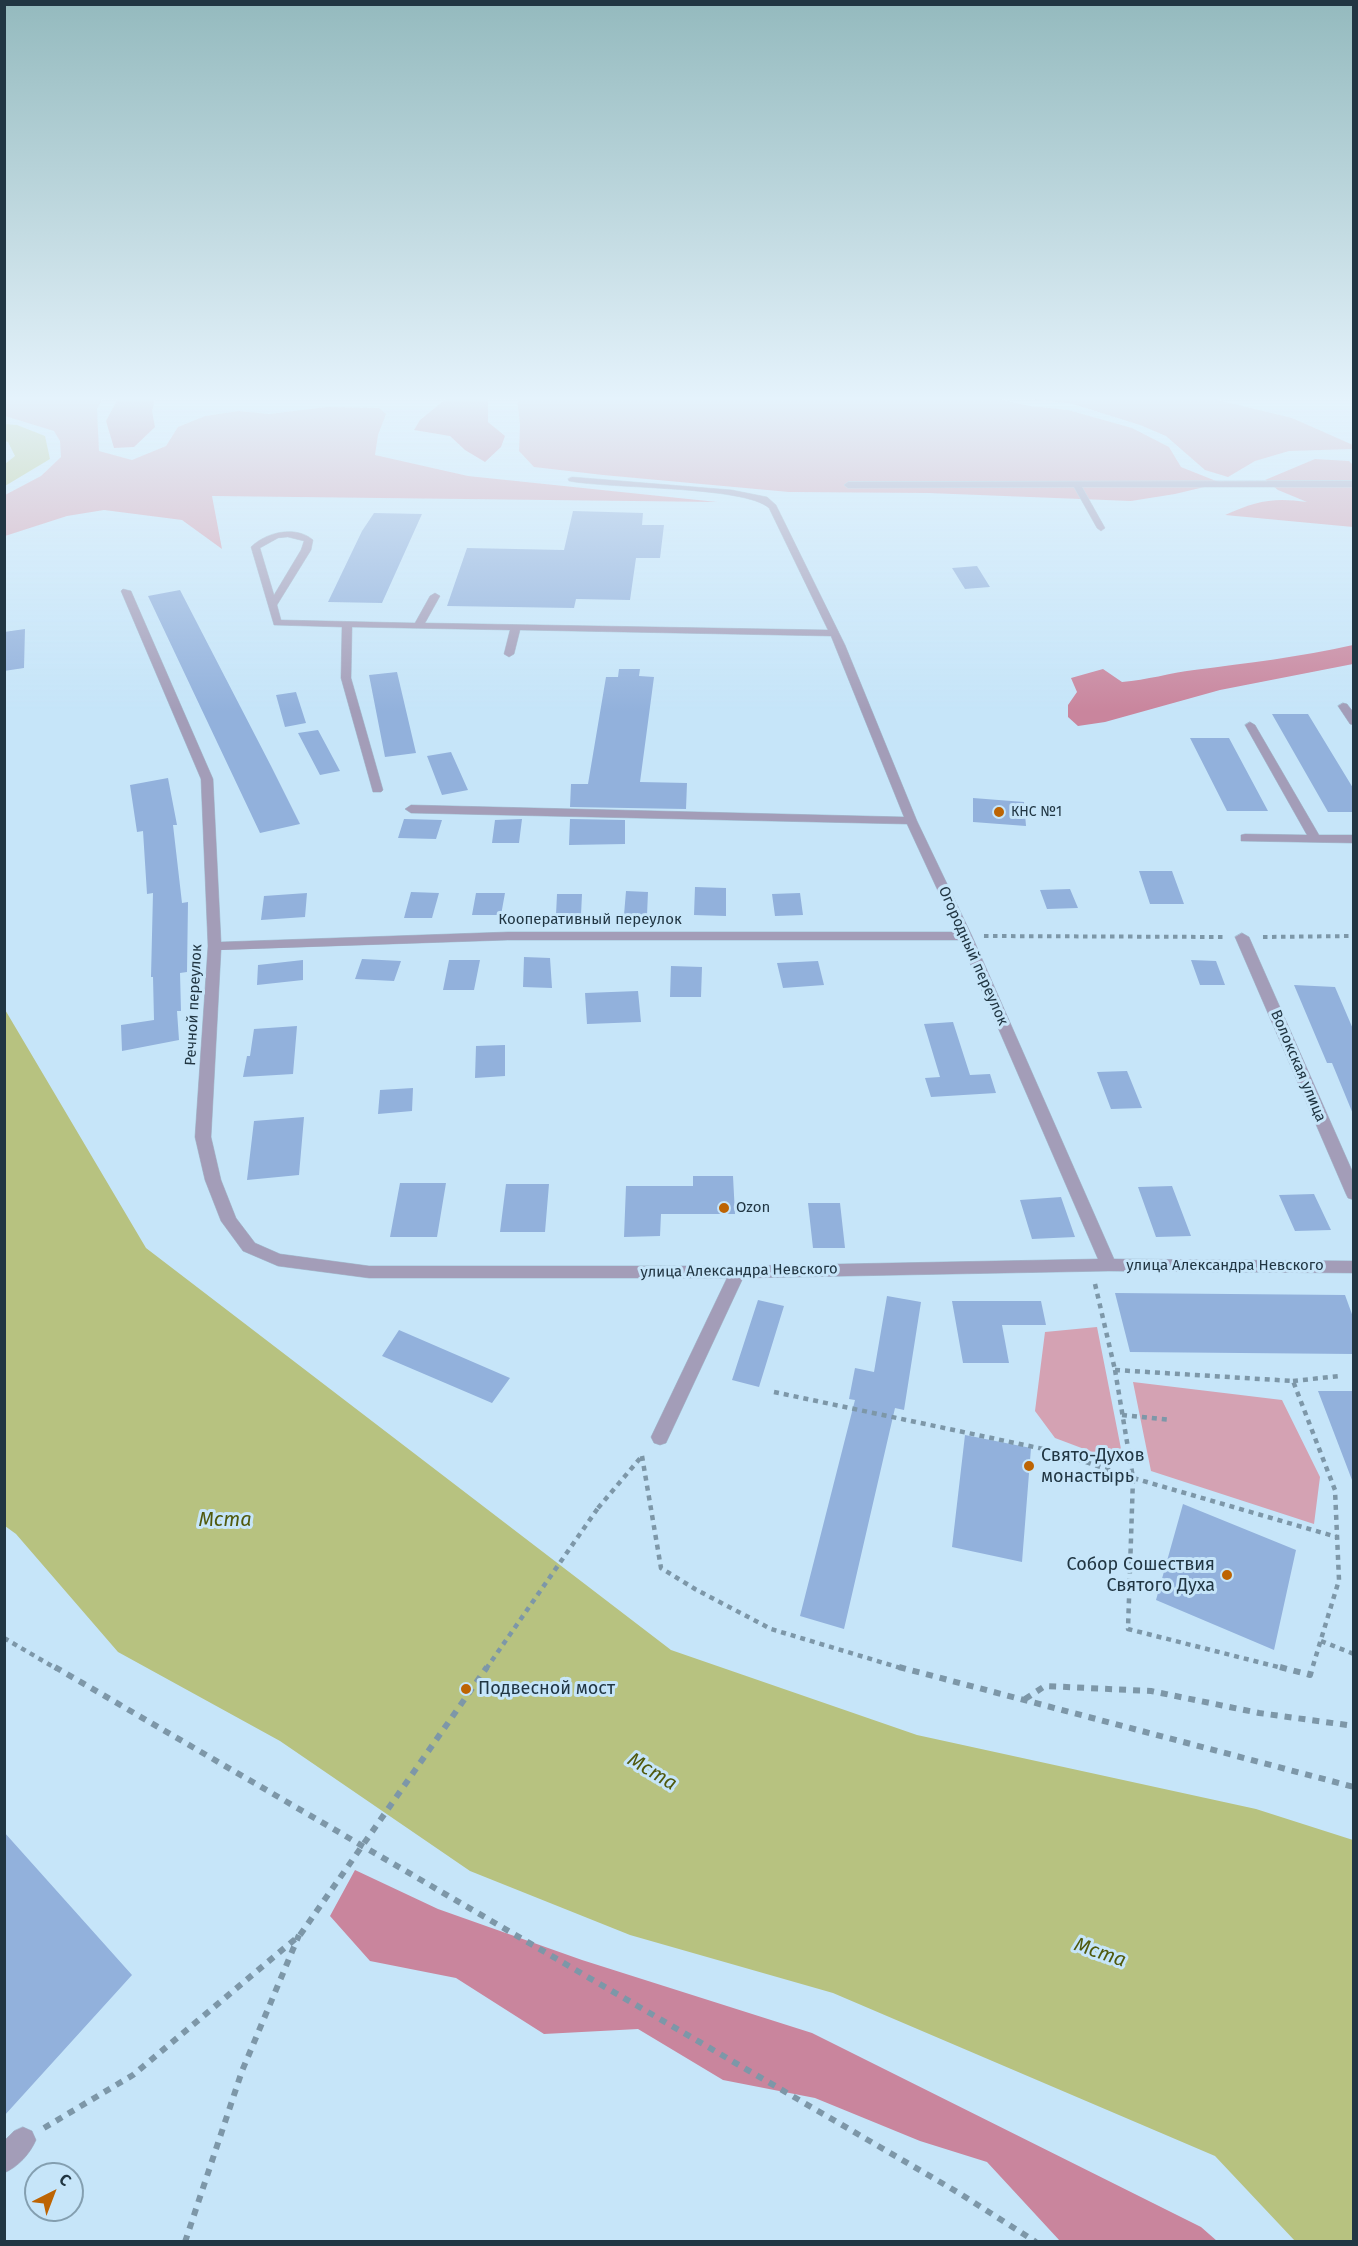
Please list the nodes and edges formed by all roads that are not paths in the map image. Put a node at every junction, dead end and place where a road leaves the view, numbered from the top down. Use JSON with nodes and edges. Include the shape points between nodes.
{"nodes":[{"id":1,"x":768,"y":503,"type":"edge"},
{"id":2,"x":1087,"y":503,"type":"edge"},
{"id":3,"x":1101,"y":528,"type":"dead end"},
{"id":4,"x":126,"y":591,"type":"dead end"},
{"id":5,"x":435,"y":596,"type":"dead end"},
{"id":6,"x":272,"y":605,"type":"junction"},
{"id":7,"x":347,"y":624,"type":"junction"},
{"id":8,"x":418,"y":626,"type":"junction"},
{"id":9,"x":516,"y":627,"type":"junction"},
{"id":10,"x":834,"y":633,"type":"junction"},
{"id":11,"x":509,"y":654,"type":"dead end"},
{"id":12,"x":1343,"y":706,"type":"dead end"},
{"id":13,"x":1353,"y":722,"type":"edge"},
{"id":14,"x":1250,"y":725,"type":"dead end"},
{"id":15,"x":377,"y":790,"type":"dead end"},
{"id":16,"x":411,"y":809,"type":"dead end"},
{"id":17,"x":911,"y":821,"type":"junction"},
{"id":18,"x":1245,"y":837,"type":"dead end"},
{"id":19,"x":1315,"y":838,"type":"junction"},
{"id":20,"x":1353,"y":839,"type":"edge"},
{"id":21,"x":965,"y":936,"type":"junction"},
{"id":22,"x":1242,"y":937,"type":"road end"},
{"id":23,"x":215,"y":946,"type":"junction"},
{"id":24,"x":203,"y":1137,"type":"joint"},
{"id":25,"x":1353,"y":1194,"type":"edge"},
{"id":26,"x":1109,"y":1265,"type":"junction"},
{"id":27,"x":1353,"y":1267,"type":"edge"},
{"id":28,"x":738,"y":1272,"type":"junction"},
{"id":29,"x":660,"y":1437,"type":"road end"},
{"id":30,"x":23,"y":2140,"type":"road end"},
{"id":31,"x":4,"y":2160,"type":"edge"}],
"edges":[{"from":1,"to":10,"type":"street","name":"Огородный переулок"},
{"from":2,"to":3,"type":"street"},
{"from":4,"to":23,"type":"street","name":"Речной переулок","via":[[207,779]]},
{"from":5,"to":8,"type":"street"},
{"from":6,"to":6,"type":"street","via":[[255,548],[270,537],[300,535],[309,540],[306,550]]},
{"from":6,"to":7,"type":"street","via":[[277,623]]},
{"from":7,"to":8,"type":"street"},
{"from":7,"to":15,"type":"street","via":[[346,678]]},
{"from":8,"to":9,"type":"street"},
{"from":9,"to":10,"type":"street"},
{"from":9,"to":11,"type":"street"},
{"from":10,"to":17,"type":"street","name":"Огородный переулок"},
{"from":12,"to":13,"type":"street"},
{"from":14,"to":19,"type":"street"},
{"from":16,"to":17,"type":"street"},
{"from":17,"to":21,"type":"street","name":"Огородный переулок"},
{"from":18,"to":19,"type":"street"},
{"from":19,"to":20,"type":"street"},
{"from":21,"to":23,"type":"street","name":"Кооперативный переулок","via":[[508,936]]},
{"from":21,"to":26,"type":"street","name":"Огородный переулок"},
{"from":22,"to":25,"type":"street","name":"Волокская улица"},
{"from":23,"to":24,"type":"street","name":"Речной переулок"},
{"from":24,"to":28,"type":"street","name":"улица Александра Невского","via":[[213,1180],[229,1221],[249,1247],[278,1260],[369,1272]]},
{"from":26,"to":27,"type":"street","name":"улица Александра Невского"},
{"from":26,"to":28,"type":"street","name":"улица Александра Невского"},
{"from":28,"to":29,"type":"street"},
{"from":30,"to":31,"type":"street"}]}
